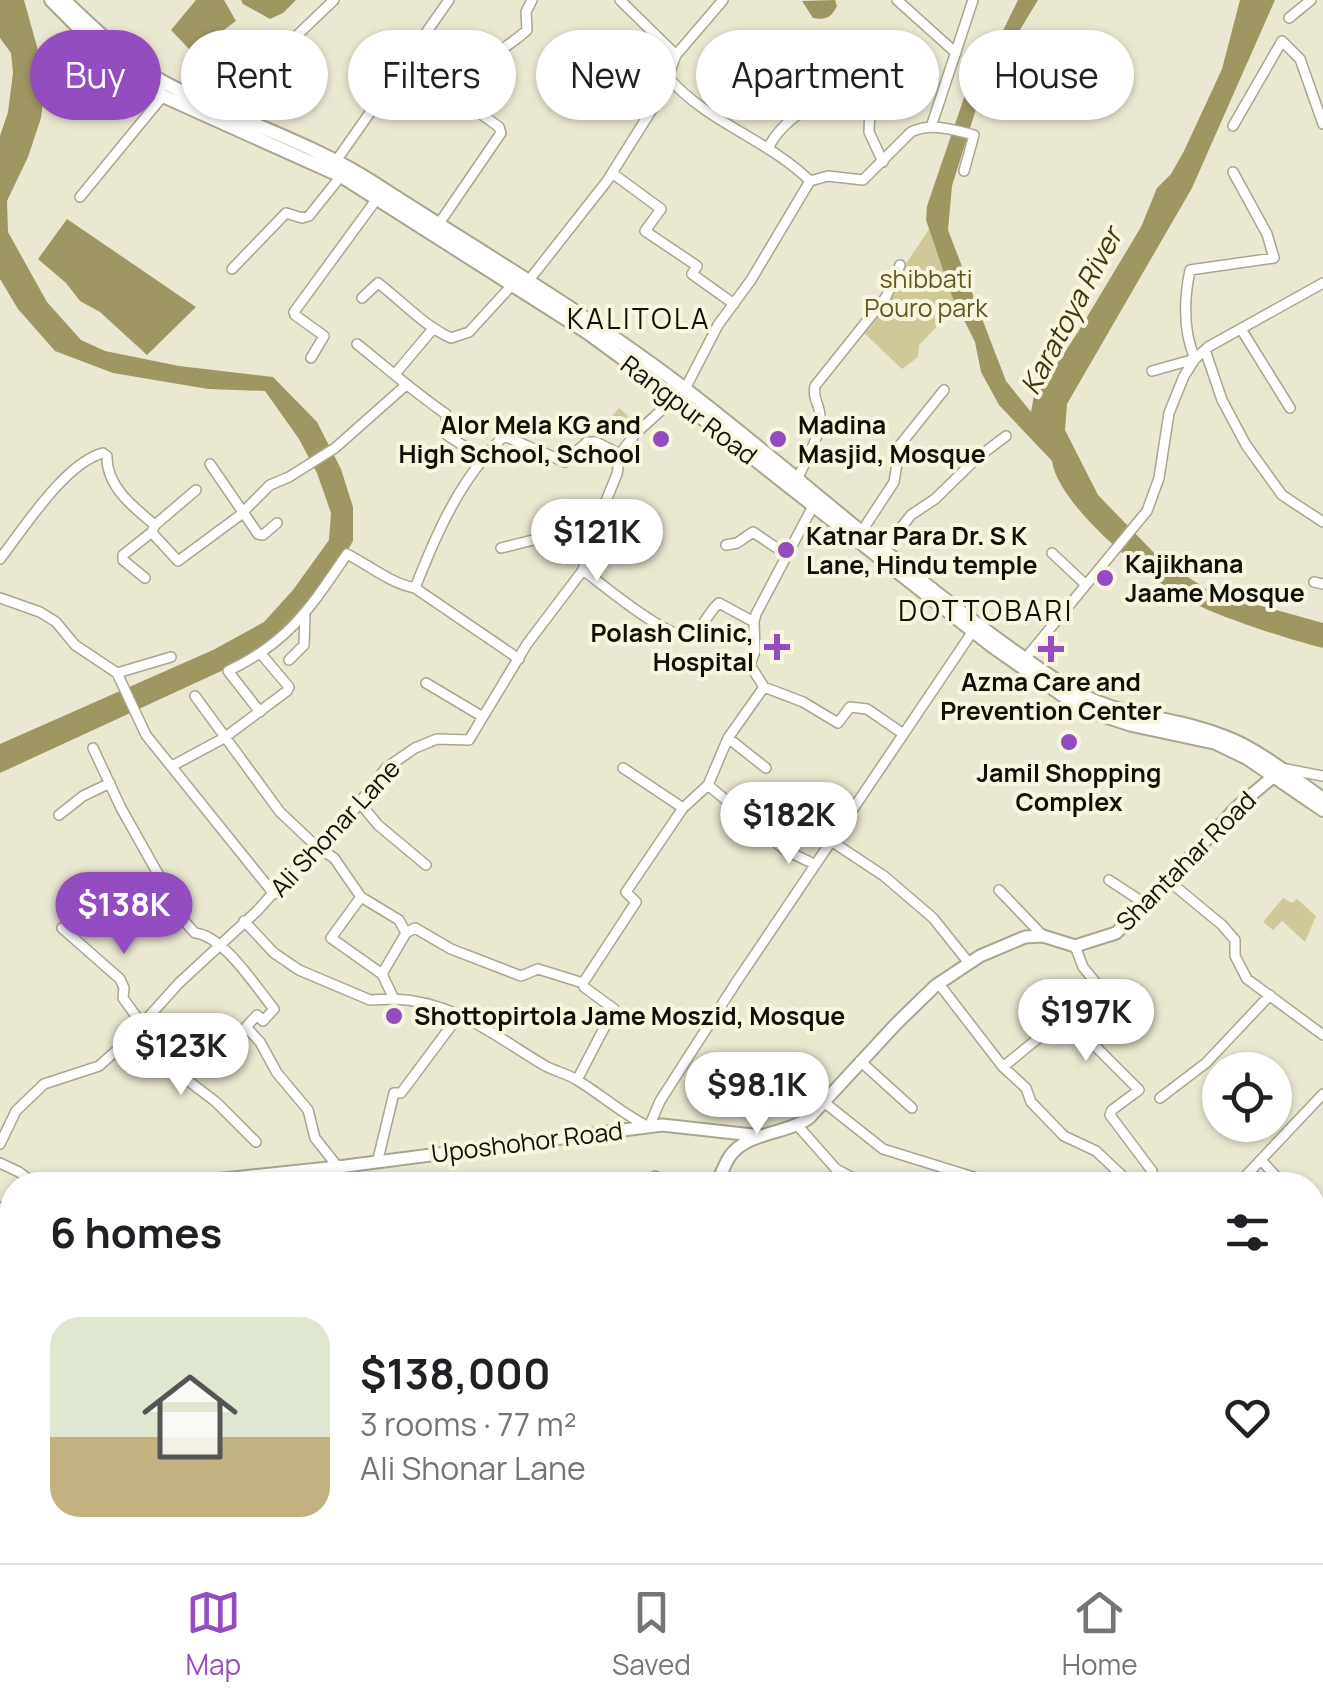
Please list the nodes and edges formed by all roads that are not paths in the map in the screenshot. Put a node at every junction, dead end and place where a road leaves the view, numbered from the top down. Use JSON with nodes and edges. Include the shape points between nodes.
{"nodes":[{"id":1,"x":334,"y":0,"type":"edge"},
{"id":2,"x":449,"y":0,"type":"edge"},
{"id":3,"x":532,"y":0,"type":"edge"},
{"id":4,"x":620,"y":0,"type":"edge"},
{"id":5,"x":723,"y":0,"type":"edge"},
{"id":6,"x":897,"y":0,"type":"edge"},
{"id":7,"x":973,"y":0,"type":"edge"},
{"id":8,"x":1311,"y":0,"type":"edge"},
{"id":9,"x":57,"y":1,"type":"edge"},
{"id":10,"x":1290,"y":18,"type":"dead end"},
{"id":11,"x":303,"y":30,"type":"edge"},
{"id":12,"x":651,"y":30,"type":"edge"},
{"id":13,"x":956,"y":53,"type":"junction"},
{"id":14,"x":676,"y":55,"type":"edge"},
{"id":15,"x":676,"y":84,"type":"edge"},
{"id":16,"x":181,"y":90,"type":"edge"},
{"id":17,"x":163,"y":96,"type":"junction"},
{"id":18,"x":248,"y":120,"type":"edge"},
{"id":19,"x":646,"y":120,"type":"edge"},
{"id":20,"x":791,"y":120,"type":"edge"},
{"id":21,"x":870,"y":120,"type":"edge"},
{"id":22,"x":1323,"y":124,"type":"edge"},
{"id":23,"x":1233,"y":126,"type":"dead end"},
{"id":24,"x":932,"y":127,"type":"junction"},
{"id":25,"x":768,"y":149,"type":"junction"},
{"id":26,"x":336,"y":160,"type":"junction"},
{"id":27,"x":883,"y":162,"type":"junction"},
{"id":28,"x":964,"y":171,"type":"dead end"},
{"id":29,"x":1234,"y":172,"type":"dead end"},
{"id":30,"x":612,"y":174,"type":"junction"},
{"id":31,"x":341,"y":176,"type":"junction"},
{"id":32,"x":810,"y":181,"type":"junction"},
{"id":33,"x":80,"y":196,"type":"dead end"},
{"id":34,"x":376,"y":200,"type":"junction"},
{"id":35,"x":438,"y":225,"type":"junction"},
{"id":36,"x":900,"y":265,"type":"dead end"},
{"id":37,"x":232,"y":269,"type":"dead end"},
{"id":38,"x":1323,"y":283,"type":"edge"},
{"id":39,"x":521,"y":285,"type":"junction"},
{"id":40,"x":362,"y":298,"type":"dead end"},
{"id":41,"x":734,"y":304,"type":"junction"},
{"id":42,"x":1241,"y":329,"type":"junction"},
{"id":43,"x":432,"y":330,"type":"junction"},
{"id":44,"x":357,"y":344,"type":"dead end"},
{"id":45,"x":1205,"y":350,"type":"junction"},
{"id":46,"x":311,"y":358,"type":"dead end"},
{"id":47,"x":1195,"y":359,"type":"junction"},
{"id":48,"x":1152,"y":371,"type":"dead end"},
{"id":49,"x":396,"y":374,"type":"junction"},
{"id":50,"x":405,"y":386,"type":"junction"},
{"id":51,"x":944,"y":390,"type":"dead end"},
{"id":52,"x":681,"y":394,"type":"junction"},
{"id":53,"x":1290,"y":408,"type":"dead end"},
{"id":54,"x":1006,"y":436,"type":"dead end"},
{"id":55,"x":620,"y":454,"type":"junction"},
{"id":56,"x":482,"y":458,"type":"junction"},
{"id":57,"x":210,"y":464,"type":"dead end"},
{"id":58,"x":798,"y":478,"type":"junction"},
{"id":59,"x":196,"y":490,"type":"dead end"},
{"id":60,"x":813,"y":506,"type":"junction"},
{"id":61,"x":241,"y":512,"type":"junction"},
{"id":62,"x":1323,"y":522,"type":"edge"},
{"id":63,"x":276,"y":523,"type":"dead end"},
{"id":64,"x":154,"y":528,"type":"junction"},
{"id":65,"x":862,"y":531,"type":"junction"},
{"id":66,"x":726,"y":545,"type":"dead end"},
{"id":67,"x":501,"y":548,"type":"dead end"},
{"id":68,"x":885,"y":548,"type":"junction"},
{"id":69,"x":586,"y":552,"type":"junction"},
{"id":70,"x":1052,"y":553,"type":"dead end"},
{"id":71,"x":787,"y":554,"type":"junction"},
{"id":72,"x":0,"y":559,"type":"edge"},
{"id":73,"x":584,"y":570,"type":"junction"},
{"id":74,"x":145,"y":578,"type":"dead end"},
{"id":75,"x":1086,"y":584,"type":"junction"},
{"id":76,"x":415,"y":588,"type":"junction"},
{"id":77,"x":0,"y":598,"type":"edge"},
{"id":78,"x":305,"y":615,"type":"junction"},
{"id":79,"x":754,"y":622,"type":"junction"},
{"id":80,"x":976,"y":627,"type":"junction"},
{"id":81,"x":262,"y":655,"type":"junction"},
{"id":82,"x":171,"y":657,"type":"dead end"},
{"id":83,"x":520,"y":659,"type":"junction"},
{"id":84,"x":290,"y":660,"type":"dead end"},
{"id":85,"x":1022,"y":662,"type":"junction"},
{"id":86,"x":116,"y":674,"type":"junction"},
{"id":87,"x":426,"y":683,"type":"dead end"},
{"id":88,"x":764,"y":687,"type":"junction"},
{"id":89,"x":195,"y":696,"type":"dead end"},
{"id":90,"x":260,"y":712,"type":"junction"},
{"id":91,"x":483,"y":718,"type":"junction"},
{"id":92,"x":902,"y":733,"type":"junction"},
{"id":93,"x":224,"y":738,"type":"junction"},
{"id":94,"x":728,"y":738,"type":"junction"},
{"id":95,"x":93,"y":748,"type":"dead end"},
{"id":96,"x":172,"y":766,"type":"junction"},
{"id":97,"x":623,"y":768,"type":"dead end"},
{"id":98,"x":766,"y":768,"type":"dead end"},
{"id":99,"x":1276,"y":772,"type":"junction"},
{"id":100,"x":1323,"y":776,"type":"edge"},
{"id":101,"x":110,"y":782,"type":"junction"},
{"id":102,"x":708,"y":786,"type":"junction"},
{"id":103,"x":1323,"y":799,"type":"edge"},
{"id":104,"x":360,"y":802,"type":"junction"},
{"id":105,"x":683,"y":808,"type":"junction"},
{"id":106,"x":1323,"y":810,"type":"edge"},
{"id":107,"x":59,"y":816,"type":"dead end"},
{"id":108,"x":831,"y":841,"type":"junction"},
{"id":109,"x":317,"y":847,"type":"junction"},
{"id":110,"x":814,"y":864,"type":"junction"},
{"id":111,"x":426,"y":865,"type":"dead end"},
{"id":112,"x":1109,"y":880,"type":"dead end"},
{"id":113,"x":1170,"y":882,"type":"junction"},
{"id":114,"x":999,"y":890,"type":"dead end"},
{"id":115,"x":274,"y":894,"type":"junction"},
{"id":116,"x":361,"y":897,"type":"junction"},
{"id":117,"x":1147,"y":905,"type":"junction"},
{"id":118,"x":244,"y":922,"type":"junction"},
{"id":119,"x":62,"y":928,"type":"dead end"},
{"id":120,"x":406,"y":933,"type":"junction"},
{"id":121,"x":1043,"y":936,"type":"junction"},
{"id":122,"x":220,"y":944,"type":"junction"},
{"id":123,"x":1075,"y":946,"type":"junction"},
{"id":124,"x":969,"y":963,"type":"junction"},
{"id":125,"x":382,"y":974,"type":"junction"},
{"id":126,"x":583,"y":983,"type":"junction"},
{"id":127,"x":939,"y":984,"type":"junction"},
{"id":128,"x":1270,"y":995,"type":"junction"},
{"id":129,"x":394,"y":999,"type":"junction"},
{"id":130,"x":1070,"y":1012,"type":"junction"},
{"id":131,"x":460,"y":1014,"type":"junction"},
{"id":132,"x":138,"y":1027,"type":"junction"},
{"id":133,"x":1323,"y":1035,"type":"edge"},
{"id":134,"x":860,"y":1061,"type":"junction"},
{"id":135,"x":1003,"y":1067,"type":"junction"},
{"id":136,"x":577,"y":1080,"type":"junction"},
{"id":137,"x":1323,"y":1094,"type":"edge"},
{"id":138,"x":1160,"y":1098,"type":"dead end"},
{"id":139,"x":826,"y":1103,"type":"junction"},
{"id":140,"x":912,"y":1108,"type":"dead end"},
{"id":141,"x":798,"y":1126,"type":"junction"},
{"id":142,"x":649,"y":1127,"type":"junction"},
{"id":143,"x":729,"y":1132,"type":"junction"},
{"id":144,"x":762,"y":1136,"type":"junction"},
{"id":145,"x":256,"y":1142,"type":"dead end"},
{"id":146,"x":0,"y":1144,"type":"edge"},
{"id":147,"x":732,"y":1153,"type":"junction"},
{"id":148,"x":378,"y":1160,"type":"junction"},
{"id":149,"x":1261,"y":1160,"type":"junction"},
{"id":150,"x":336,"y":1167,"type":"junction"},
{"id":151,"x":303,"y":1172,"type":"edge"},
{"id":152,"x":336,"y":1172,"type":"edge"},
{"id":153,"x":722,"y":1172,"type":"edge"},
{"id":154,"x":842,"y":1172,"type":"edge"},
{"id":155,"x":956,"y":1172,"type":"edge"},
{"id":156,"x":1119,"y":1172,"type":"edge"},
{"id":157,"x":1152,"y":1172,"type":"edge"},
{"id":158,"x":1249,"y":1172,"type":"edge"},
{"id":159,"x":1272,"y":1172,"type":"edge"}],
"edges":[{"from":1,"to":11,"type":"street"},
{"from":2,"to":26,"type":"street"},
{"from":3,"to":35,"type":"street","via":[[527,30],[485,62],[467,92],[470,106],[500,133]]},
{"from":4,"to":12,"type":"street"},
{"from":5,"to":14,"type":"street"},
{"from":6,"to":13,"type":"street"},
{"from":7,"to":13,"type":"street"},
{"from":8,"to":10,"type":"street"},
{"from":9,"to":16,"type":"highway","name":"Rangpur Road"},
{"from":9,"to":17,"type":"highway","name":"Rangpur Road","via":[[84,34]]},
{"from":13,"to":24,"type":"street"},
{"from":15,"to":25,"type":"street"},
{"from":17,"to":31,"type":"highway","name":"Rangpur Road"},
{"from":17,"to":33,"type":"street"},
{"from":18,"to":26,"type":"highway","name":"Rangpur Road"},
{"from":19,"to":30,"type":"street"},
{"from":20,"to":25,"type":"street"},
{"from":21,"to":27,"type":"street"},
{"from":22,"to":23,"type":"street","via":[[1300,58],[1282,41]]},
{"from":24,"to":27,"type":"street","via":[[911,132]]},
{"from":24,"to":28,"type":"street","via":[[974,135]]},
{"from":25,"to":32,"type":"street"},
{"from":26,"to":35,"type":"highway","name":"Rangpur Road"},
{"from":27,"to":32,"type":"street","via":[[863,180]]},
{"from":29,"to":47,"type":"street","via":[[1274,258],[1190,270],[1184,295]]},
{"from":30,"to":39,"type":"street"},
{"from":30,"to":41,"type":"street","via":[[661,208],[646,231]]},
{"from":31,"to":34,"type":"highway","name":"Rangpur Road"},
{"from":31,"to":37,"type":"street","via":[[309,216],[286,213]]},
{"from":32,"to":41,"type":"street"},
{"from":34,"to":39,"type":"highway","name":"Rangpur Road"},
{"from":34,"to":46,"type":"street","via":[[294,312],[324,336]]},
{"from":35,"to":39,"type":"highway","name":"Rangpur Road"},
{"from":36,"to":58,"type":"street","via":[[886,297],[816,386],[821,415]]},
{"from":38,"to":42,"type":"street"},
{"from":39,"to":43,"type":"street","via":[[460,337]]},
{"from":39,"to":52,"type":"highway","name":"Rangpur Road"},
{"from":40,"to":43,"type":"street","via":[[378,283]]},
{"from":41,"to":52,"type":"street"},
{"from":42,"to":45,"type":"street"},
{"from":42,"to":53,"type":"street"},
{"from":43,"to":49,"type":"street"},
{"from":44,"to":49,"type":"street"},
{"from":45,"to":47,"type":"street"},
{"from":45,"to":62,"type":"street","via":[[1246,445],[1282,496]]},
{"from":47,"to":48,"type":"street"},
{"from":47,"to":75,"type":"street","via":[[1169,413],[1147,511]]},
{"from":49,"to":50,"type":"street"},
{"from":50,"to":56,"type":"street","via":[[446,414],[446,435]]},
{"from":50,"to":61,"type":"street","via":[[334,448],[270,485]]},
{"from":51,"to":65,"type":"street","via":[[900,445],[894,482]]},
{"from":52,"to":55,"type":"street"},
{"from":52,"to":58,"type":"highway","name":"Rangpur Road"},
{"from":52,"to":60,"type":"highway","name":"Rangpur Road"},
{"from":54,"to":68,"type":"street","via":[[910,515]]},
{"from":55,"to":56,"type":"street","via":[[587,442],[565,462],[504,436]]},
{"from":55,"to":69,"type":"street"},
{"from":56,"to":76,"type":"street","via":[[440,523]]},
{"from":57,"to":61,"type":"street"},
{"from":58,"to":65,"type":"highway","name":"Rangpur Road"},
{"from":59,"to":64,"type":"street"},
{"from":60,"to":71,"type":"street"},
{"from":60,"to":80,"type":"highway","name":"Rangpur Road"},
{"from":61,"to":63,"type":"street","via":[[261,536]]},
{"from":61,"to":64,"type":"street","via":[[178,561]]},
{"from":64,"to":72,"type":"street","via":[[114,485],[103,453],[72,472]]},
{"from":64,"to":74,"type":"street","via":[[122,560]]},
{"from":65,"to":68,"type":"highway","name":"Rangpur Road"},
{"from":66,"to":71,"type":"street","via":[[753,532]]},
{"from":67,"to":69,"type":"street","via":[[545,537],[568,551]]},
{"from":68,"to":80,"type":"highway","name":"Rangpur Road"},
{"from":69,"to":73,"type":"street"},
{"from":70,"to":75,"type":"street"},
{"from":71,"to":79,"type":"street"},
{"from":73,"to":79,"type":"street","via":[[674,632],[693,634],[719,603]]},
{"from":73,"to":83,"type":"street"},
{"from":75,"to":85,"type":"street"},
{"from":76,"to":78,"type":"street","via":[[347,554]]},
{"from":76,"to":83,"type":"street"},
{"from":77,"to":86,"type":"street","via":[[56,622]]},
{"from":78,"to":81,"type":"street"},
{"from":78,"to":84,"type":"street","via":[[304,644]]},
{"from":79,"to":88,"type":"street","via":[[750,665]]},
{"from":80,"to":85,"type":"highway","name":"Rangpur Road"},
{"from":80,"to":92,"type":"street"},
{"from":81,"to":90,"type":"street","via":[[289,687]]},
{"from":81,"to":90,"type":"street","via":[[228,671]]},
{"from":82,"to":86,"type":"street"},
{"from":83,"to":91,"type":"street"},
{"from":85,"to":99,"type":"highway","name":"Rangpur Road","via":[[1095,713],[1216,743]]},
{"from":86,"to":96,"type":"street","via":[[146,734]]},
{"from":87,"to":91,"type":"street"},
{"from":88,"to":92,"type":"street","via":[[838,723],[850,707],[867,708]]},
{"from":88,"to":94,"type":"street"},
{"from":89,"to":93,"type":"street"},
{"from":90,"to":93,"type":"street"},
{"from":91,"to":104,"type":"street","name":"Ali Shonar Lane","via":[[469,740],[448,737],[415,748],[386,768]]},
{"from":92,"to":108,"type":"street"},
{"from":93,"to":96,"type":"street"},
{"from":93,"to":109,"type":"street","via":[[280,812]]},
{"from":94,"to":98,"type":"street"},
{"from":94,"to":102,"type":"street"},
{"from":95,"to":101,"type":"street"},
{"from":96,"to":115,"type":"street"},
{"from":97,"to":105,"type":"street"},
{"from":99,"to":100,"type":"street"},
{"from":99,"to":103,"type":"highway","name":"Rangpur Road"},
{"from":99,"to":106,"type":"highway","name":"Rangpur Road"},
{"from":99,"to":113,"type":"main road","name":"Shantahar Road"},
{"from":101,"to":107,"type":"street"},
{"from":101,"to":122,"type":"street","via":[[185,922]]},
{"from":102,"to":105,"type":"street"},
{"from":102,"to":110,"type":"street","via":[[785,850]]},
{"from":104,"to":109,"type":"street","name":"Ali Shonar Lane"},
{"from":104,"to":111,"type":"street"},
{"from":105,"to":126,"type":"street","via":[[626,892],[636,902]]},
{"from":108,"to":110,"type":"street"},
{"from":108,"to":124,"type":"street","via":[[933,918]]},
{"from":109,"to":115,"type":"street","name":"Ali Shonar Lane"},
{"from":109,"to":116,"type":"street","via":[[334,858]]},
{"from":110,"to":142,"type":"street","via":[[660,1100]]},
{"from":112,"to":117,"type":"street"},
{"from":113,"to":117,"type":"main road","name":"Shantahar Road"},
{"from":113,"to":128,"type":"street","via":[[1222,925],[1247,979]]},
{"from":114,"to":121,"type":"street"},
{"from":115,"to":118,"type":"street","name":"Ali Shonar Lane"},
{"from":116,"to":120,"type":"street","via":[[399,920]]},
{"from":116,"to":125,"type":"street","via":[[332,938]]},
{"from":117,"to":123,"type":"main road","name":"Shantahar Road","via":[[1116,933]]},
{"from":118,"to":122,"type":"street","name":"Ali Shonar Lane"},
{"from":118,"to":129,"type":"street","via":[[299,970],[370,1000]]},
{"from":119,"to":132,"type":"street","via":[[120,980]]},
{"from":120,"to":125,"type":"street"},
{"from":120,"to":126,"type":"street","via":[[414,928],[522,976],[538,969]]},
{"from":121,"to":123,"type":"main road"},
{"from":121,"to":124,"type":"main road","via":[[1025,937]]},
{"from":122,"to":132,"type":"street","name":"Ali Shonar Lane"},
{"from":122,"to":150,"type":"street","via":[[274,1009],[246,1027],[308,1110],[315,1138]]},
{"from":123,"to":130,"type":"street","via":[[1096,983]]},
{"from":124,"to":127,"type":"main road"},
{"from":125,"to":129,"type":"street"},
{"from":126,"to":136,"type":"street","via":[[614,1009]]},
{"from":127,"to":134,"type":"main road"},
{"from":127,"to":135,"type":"street"},
{"from":128,"to":133,"type":"street"},
{"from":128,"to":138,"type":"street","via":[[1206,1063]]},
{"from":129,"to":131,"type":"street"},
{"from":130,"to":135,"type":"street"},
{"from":130,"to":157,"type":"street","via":[[1138,1090],[1110,1114]]},
{"from":131,"to":136,"type":"street"},
{"from":131,"to":148,"type":"street","via":[[401,1094],[394,1093]]},
{"from":132,"to":145,"type":"street","via":[[153,1054]]},
{"from":132,"to":146,"type":"street","name":"Ali Shonar Lane","via":[[99,1066],[58,1078],[25,1100]]},
{"from":134,"to":139,"type":"main road"},
{"from":134,"to":140,"type":"street"},
{"from":135,"to":156,"type":"street","via":[[1064,1136],[1096,1150]]},
{"from":136,"to":142,"type":"street"},
{"from":137,"to":149,"type":"street"},
{"from":139,"to":141,"type":"main road"},
{"from":139,"to":155,"type":"street","via":[[883,1150]]},
{"from":141,"to":144,"type":"main road"},
{"from":141,"to":154,"type":"street"},
{"from":142,"to":143,"type":"main road","name":"Uposhohor Road"},
{"from":142,"to":148,"type":"main road","name":"Uposhohor Road"},
{"from":143,"to":144,"type":"main road","name":"Uposhohor Road"},
{"from":143,"to":147,"type":"main road","via":[[736,1139]]},
{"from":144,"to":147,"type":"main road"},
{"from":147,"to":153,"type":"main road"},
{"from":148,"to":150,"type":"main road","name":"Uposhohor Road"},
{"from":149,"to":158,"type":"street"},
{"from":149,"to":159,"type":"street"},
{"from":150,"to":151,"type":"main road","name":"Uposhohor Road"},
{"from":150,"to":152,"type":"street"}]}
